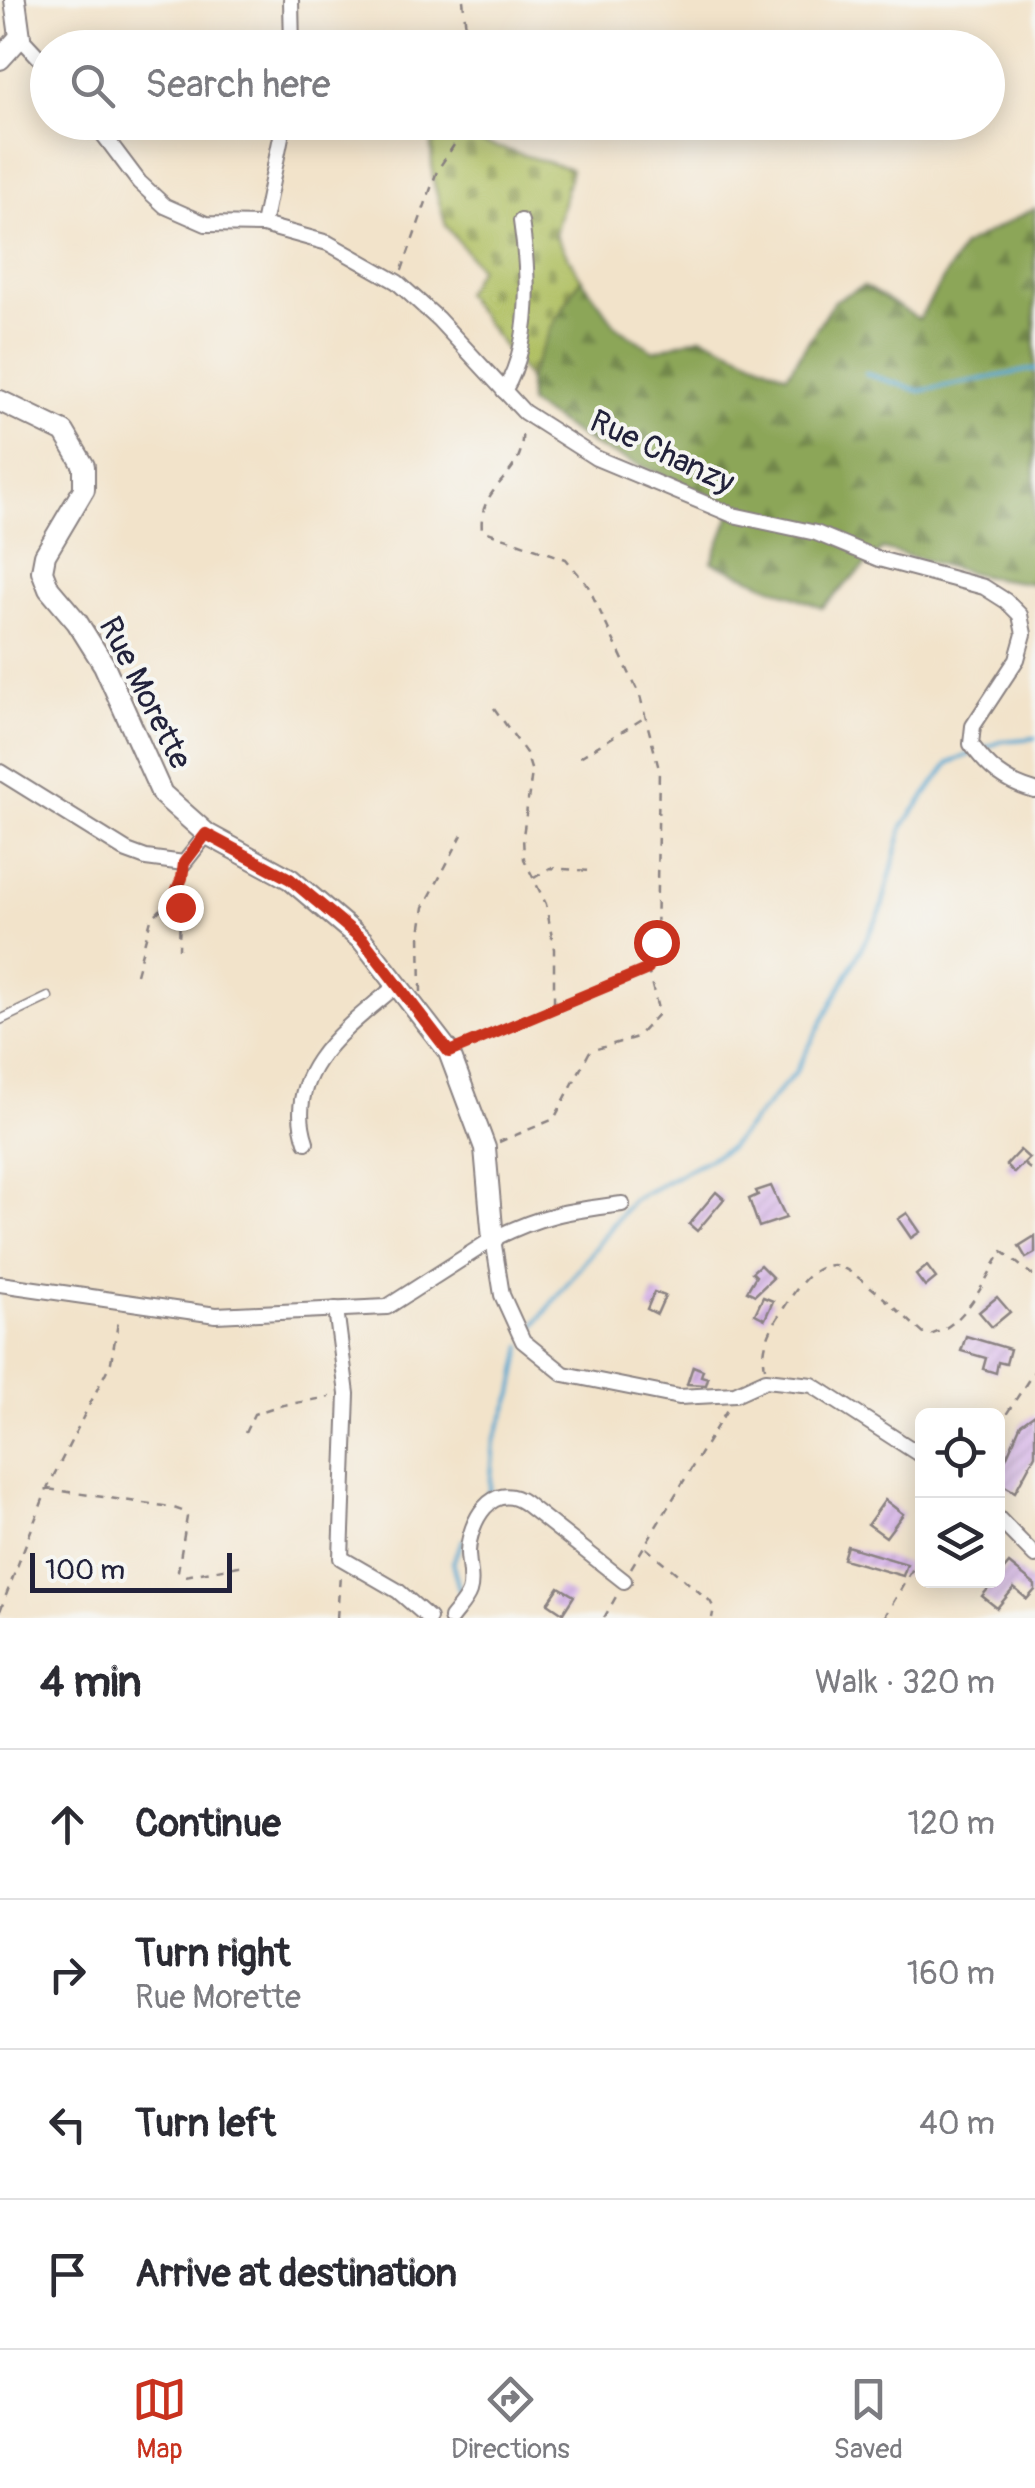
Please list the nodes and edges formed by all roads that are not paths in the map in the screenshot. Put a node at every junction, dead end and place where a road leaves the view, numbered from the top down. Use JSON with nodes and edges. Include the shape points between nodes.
{"nodes":[{"id":1,"x":15,"y":0,"type":"edge"},
{"id":2,"x":292,"y":0,"type":"edge"},
{"id":3,"x":292,"y":30,"type":"edge"},
{"id":4,"x":20,"y":37,"type":"junction"},
{"id":5,"x":30,"y":48,"type":"edge"},
{"id":6,"x":0,"y":59,"type":"edge"},
{"id":7,"x":108,"y":140,"type":"edge"},
{"id":8,"x":280,"y":140,"type":"edge"},
{"id":9,"x":521,"y":220,"type":"dead end"},
{"id":10,"x":263,"y":225,"type":"junction"},
{"id":11,"x":504,"y":390,"type":"junction"},
{"id":12,"x":0,"y":401,"type":"edge"},
{"id":13,"x":0,"y":772,"type":"edge"},
{"id":14,"x":1035,"y":791,"type":"edge"},
{"id":15,"x":206,"y":834,"type":"junction"},
{"id":16,"x":396,"y":986,"type":"junction"},
{"id":17,"x":48,"y":996,"type":"dead end"},
{"id":18,"x":0,"y":1020,"type":"edge"},
{"id":19,"x":306,"y":1142,"type":"dead end"},
{"id":20,"x":622,"y":1204,"type":"dead end"},
{"id":21,"x":493,"y":1239,"type":"junction"},
{"id":22,"x":0,"y":1284,"type":"edge"},
{"id":23,"x":336,"y":1309,"type":"junction"},
{"id":24,"x":915,"y":1451,"type":"edge"},
{"id":25,"x":1005,"y":1525,"type":"edge"},
{"id":26,"x":1035,"y":1556,"type":"edge"},
{"id":27,"x":624,"y":1581,"type":"road end"},
{"id":28,"x":428,"y":1618,"type":"edge"},
{"id":29,"x":451,"y":1618,"type":"edge"}],
"edges":[{"from":1,"to":4,"type":"street"},
{"from":2,"to":3,"type":"street"},
{"from":4,"to":5,"type":"street"},
{"from":4,"to":6,"type":"street"},
{"from":7,"to":10,"type":"street","name":"Rue Chanzy","via":[[165,206],[206,224]]},
{"from":8,"to":10,"type":"street"},
{"from":9,"to":11,"type":"street","via":[[528,268],[523,325],[514,375]]},
{"from":10,"to":11,"type":"street","name":"Rue Chanzy","via":[[328,243],[398,282]]},
{"from":11,"to":14,"type":"street","name":"Rue Chanzy","via":[[524,412],[596,458],[732,516],[816,534],[984,588],[1006,602],[1020,615],[1024,634],[1017,659],[973,726],[971,744],[1004,780]]},
{"from":12,"to":15,"type":"street","name":"Rue Morette","via":[[64,432],[84,466],[84,489],[42,571],[104,665],[162,794]]},
{"from":13,"to":15,"type":"street","via":[[146,858],[184,863]]},
{"from":15,"to":16,"type":"street","name":"Rue Morette","via":[[290,879],[363,940]]},
{"from":16,"to":19,"type":"street","via":[[315,1061],[300,1107]]},
{"from":16,"to":21,"type":"street","name":"Rue Morette","via":[[449,1052],[486,1148]]},
{"from":17,"to":18,"type":"lane"},
{"from":20,"to":21,"type":"street","via":[[554,1213]]},
{"from":21,"to":23,"type":"street","via":[[387,1307]]},
{"from":21,"to":24,"type":"street","via":[[502,1295],[523,1341],[564,1374],[679,1397],[735,1394],[766,1380],[812,1384]]},
{"from":22,"to":23,"type":"street","via":[[216,1314]]},
{"from":23,"to":28,"type":"street","via":[[347,1394],[341,1558],[398,1590]]},
{"from":25,"to":26,"type":"street"},
{"from":27,"to":29,"type":"street","via":[[525,1502],[499,1495],[486,1504],[472,1534],[470,1589]]}]}
